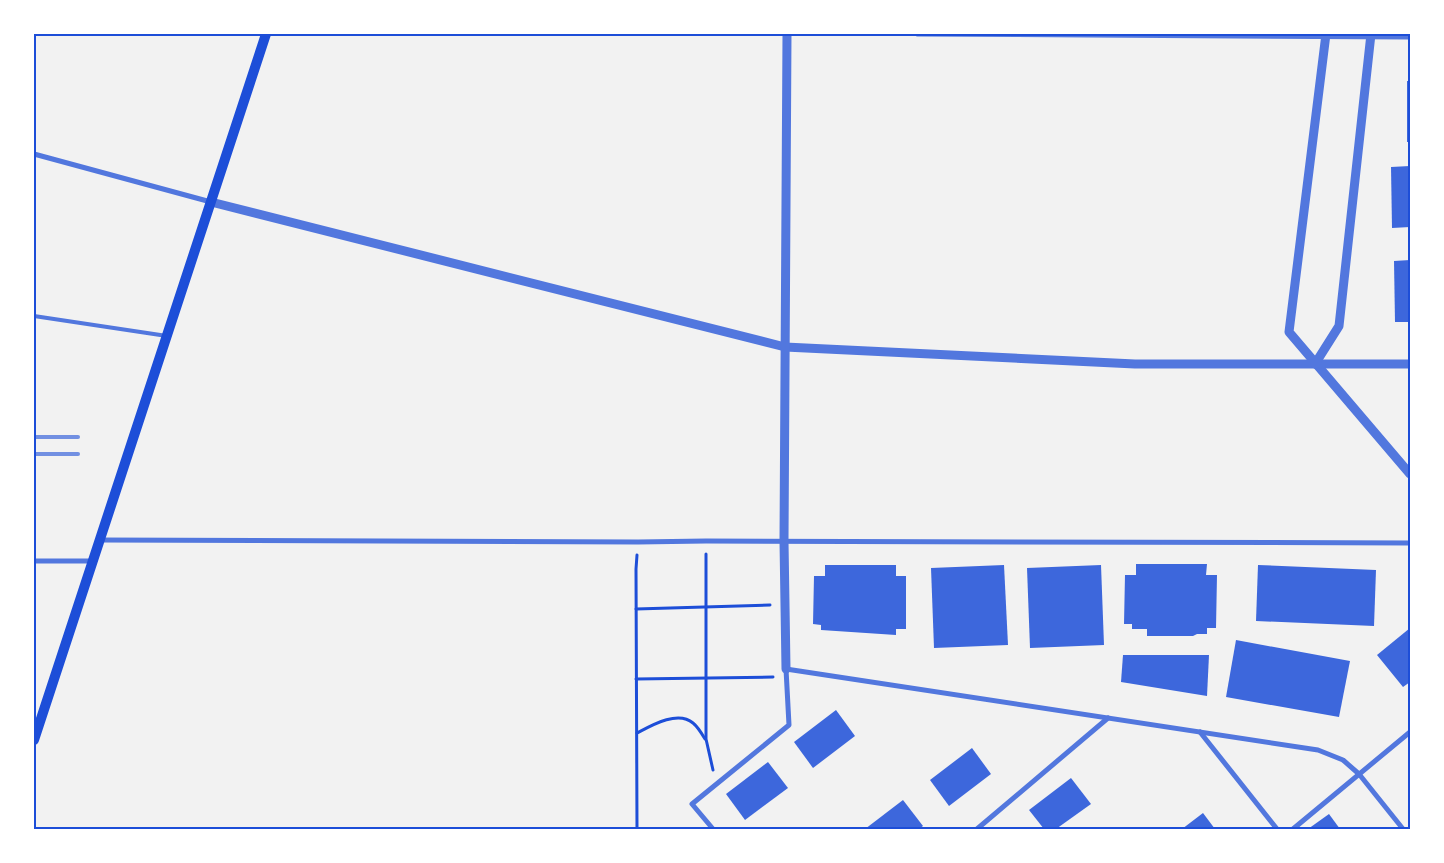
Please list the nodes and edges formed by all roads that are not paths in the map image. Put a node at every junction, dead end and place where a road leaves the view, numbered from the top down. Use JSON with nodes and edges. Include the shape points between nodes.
{"nodes":[{"id":1,"x":266,"y":34,"type":"edge"},
{"id":2,"x":787,"y":34,"type":"edge"},
{"id":3,"x":917,"y":34,"type":"edge"},
{"id":4,"x":927,"y":34,"type":"edge"},
{"id":5,"x":1326,"y":35,"type":"edge"},
{"id":6,"x":1371,"y":35,"type":"edge"},
{"id":7,"x":1410,"y":37,"type":"edge"},
{"id":8,"x":34,"y":154,"type":"edge"},
{"id":9,"x":211,"y":202,"type":"junction"},
{"id":10,"x":34,"y":316,"type":"edge"},
{"id":11,"x":167,"y":336,"type":"junction"},
{"id":12,"x":785,"y":347,"type":"junction"},
{"id":13,"x":1315,"y":364,"type":"junction"},
{"id":14,"x":1410,"y":364,"type":"edge"},
{"id":15,"x":1410,"y":474,"type":"edge"},
{"id":16,"x":100,"y":540,"type":"junction"},
{"id":17,"x":784,"y":541,"type":"junction"},
{"id":18,"x":1410,"y":543,"type":"edge"},
{"id":19,"x":34,"y":561,"type":"edge"},
{"id":20,"x":93,"y":561,"type":"junction"},
{"id":21,"x":786,"y":673,"type":"junction"},
{"id":22,"x":1108,"y":718,"type":"junction"},
{"id":23,"x":1200,"y":732,"type":"junction"},
{"id":24,"x":1410,"y":732,"type":"edge"},
{"id":25,"x":34,"y":740,"type":"edge"},
{"id":26,"x":1359,"y":774,"type":"junction"},
{"id":27,"x":713,"y":829,"type":"edge"},
{"id":28,"x":977,"y":829,"type":"edge"},
{"id":29,"x":1277,"y":829,"type":"edge"},
{"id":30,"x":1293,"y":829,"type":"edge"},
{"id":31,"x":1403,"y":829,"type":"edge"}],
"edges":[{"from":1,"to":9,"type":"main road"},
{"from":2,"to":12,"type":"street"},
{"from":3,"to":4,"type":"street"},
{"from":4,"to":5,"type":"street"},
{"from":5,"to":6,"type":"street"},
{"from":5,"to":13,"type":"street","via":[[1288,332]]},
{"from":6,"to":7,"type":"street"},
{"from":6,"to":13,"type":"street","via":[[1339,326]]},
{"from":8,"to":9,"type":"street"},
{"from":9,"to":11,"type":"main road"},
{"from":9,"to":12,"type":"street"},
{"from":10,"to":11,"type":"lane"},
{"from":11,"to":16,"type":"main road"},
{"from":12,"to":13,"type":"street","via":[[1135,364]]},
{"from":12,"to":17,"type":"street"},
{"from":13,"to":14,"type":"street"},
{"from":13,"to":15,"type":"street"},
{"from":16,"to":17,"type":"street"},
{"from":16,"to":20,"type":"main road"},
{"from":17,"to":18,"type":"street"},
{"from":17,"to":21,"type":"street"},
{"from":19,"to":20,"type":"street"},
{"from":20,"to":25,"type":"main road"},
{"from":21,"to":22,"type":"street"},
{"from":21,"to":27,"type":"street","via":[[789,724],[692,804]]},
{"from":22,"to":23,"type":"street"},
{"from":22,"to":28,"type":"street"},
{"from":23,"to":26,"type":"street","via":[[1318,750],[1343,760]]},
{"from":23,"to":29,"type":"street"},
{"from":24,"to":26,"type":"street"},
{"from":26,"to":30,"type":"street"},
{"from":26,"to":31,"type":"street"}]}
